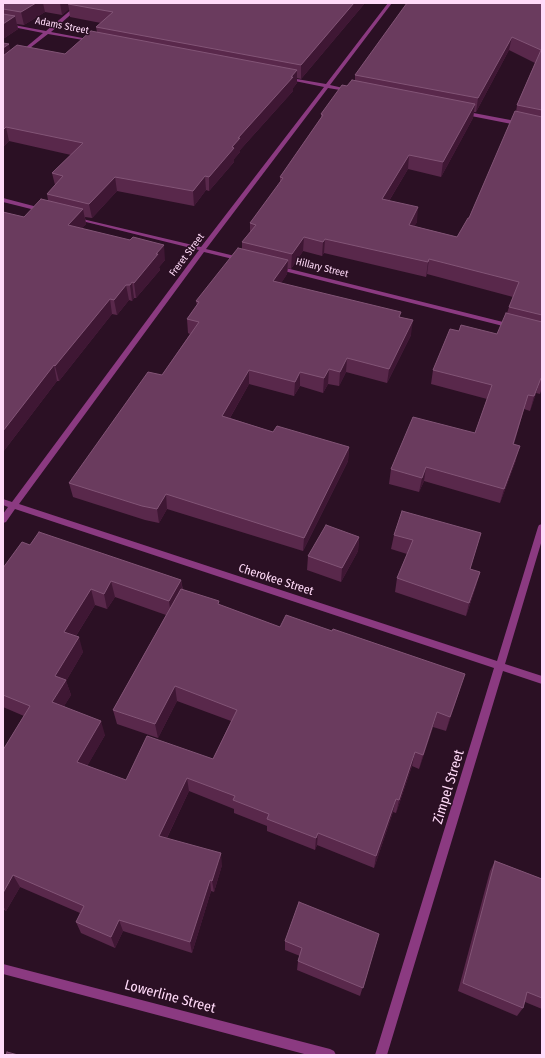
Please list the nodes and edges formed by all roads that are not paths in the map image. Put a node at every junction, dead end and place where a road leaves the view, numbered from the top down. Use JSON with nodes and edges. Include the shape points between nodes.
{"nodes":[{"id":1,"x":82,"y":3,"type":"edge"},
{"id":2,"x":390,"y":3,"type":"edge"},
{"id":3,"x":3,"y":24,"type":"edge"},
{"id":4,"x":47,"y":32,"type":"junction"},
{"id":5,"x":101,"y":43,"type":"edge"},
{"id":6,"x":14,"y":60,"type":"edge"},
{"id":7,"x":280,"y":77,"type":"edge"},
{"id":8,"x":327,"y":86,"type":"junction"},
{"id":9,"x":358,"y":92,"type":"edge"},
{"id":10,"x":458,"y":112,"type":"edge"},
{"id":11,"x":542,"y":128,"type":"edge"},
{"id":12,"x":3,"y":200,"type":"edge"},
{"id":13,"x":49,"y":211,"type":"edge"},
{"id":14,"x":72,"y":217,"type":"edge"},
{"id":15,"x":204,"y":249,"type":"junction"},
{"id":16,"x":250,"y":261,"type":"edge"},
{"id":17,"x":273,"y":266,"type":"edge"},
{"id":18,"x":519,"y":328,"type":"edge"},
{"id":19,"x":3,"y":502,"type":"edge"},
{"id":20,"x":14,"y":505,"type":"junction"},
{"id":21,"x":3,"y":520,"type":"edge"},
{"id":22,"x":542,"y":528,"type":"edge"},
{"id":23,"x":501,"y":667,"type":"junction"},
{"id":24,"x":542,"y":680,"type":"edge"},
{"id":25,"x":3,"y":969,"type":"edge"},
{"id":26,"x":330,"y":1055,"type":"edge"},
{"id":27,"x":381,"y":1055,"type":"edge"}],
"edges":[{"from":1,"to":4,"type":"street"},
{"from":2,"to":8,"type":"street","name":"Freret Street"},
{"from":3,"to":4,"type":"street","name":"Adams Street"},
{"from":4,"to":5,"type":"street","name":"Adams Street"},
{"from":4,"to":6,"type":"street"},
{"from":7,"to":8,"type":"street"},
{"from":8,"to":9,"type":"street"},
{"from":8,"to":15,"type":"street","name":"Freret Street"},
{"from":10,"to":11,"type":"street"},
{"from":12,"to":13,"type":"street"},
{"from":14,"to":15,"type":"street"},
{"from":15,"to":16,"type":"street"},
{"from":15,"to":20,"type":"street","name":"Freret Street"},
{"from":17,"to":18,"type":"street","name":"Hillary Street"},
{"from":19,"to":20,"type":"street","name":"Cherokee Street"},
{"from":20,"to":21,"type":"street","name":"Freret Street"},
{"from":20,"to":23,"type":"street","name":"Cherokee Street"},
{"from":22,"to":23,"type":"street","name":"Zimpel Street"},
{"from":23,"to":24,"type":"street","name":"Cherokee Street"},
{"from":23,"to":27,"type":"street","name":"Zimpel Street"},
{"from":25,"to":26,"type":"street","name":"Lowerline Street"}]}
